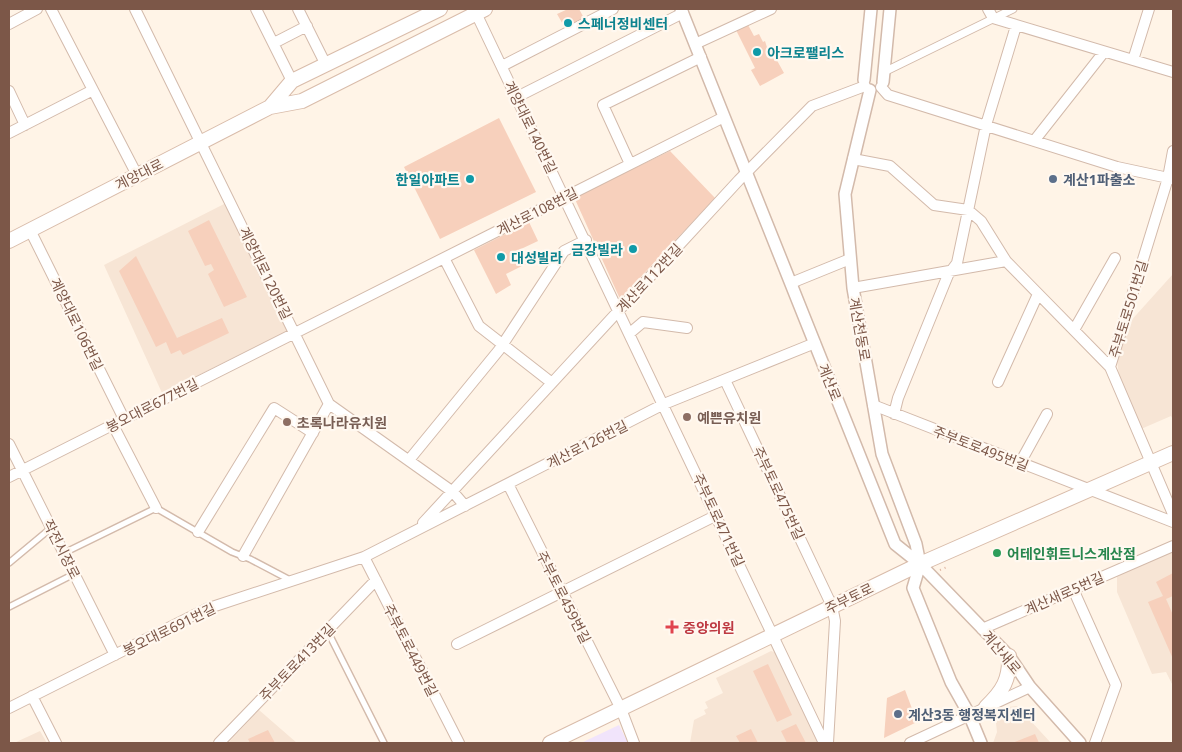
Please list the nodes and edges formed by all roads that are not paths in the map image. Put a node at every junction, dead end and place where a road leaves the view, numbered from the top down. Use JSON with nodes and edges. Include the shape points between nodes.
{"nodes":[{"id":1,"x":38,"y":9,"type":"edge"},
{"id":2,"x":52,"y":9,"type":"edge"},
{"id":3,"x":256,"y":9,"type":"edge"},
{"id":4,"x":298,"y":9,"type":"edge"},
{"id":5,"x":440,"y":9,"type":"edge"},
{"id":6,"x":613,"y":9,"type":"edge"},
{"id":7,"x":772,"y":9,"type":"edge"},
{"id":8,"x":871,"y":9,"type":"edge"},
{"id":9,"x":890,"y":9,"type":"edge"},
{"id":10,"x":1012,"y":9,"type":"edge"},
{"id":11,"x":1149,"y":9,"type":"edge"},
{"id":12,"x":138,"y":10,"type":"edge"},
{"id":13,"x":481,"y":11,"type":"edge"},
{"id":14,"x":682,"y":11,"type":"edge"},
{"id":15,"x":990,"y":14,"type":"edge"},
{"id":16,"x":9,"y":24,"type":"edge"},
{"id":17,"x":307,"y":26,"type":"junction"},
{"id":18,"x":1016,"y":26,"type":"junction"},
{"id":19,"x":274,"y":43,"type":"junction"},
{"id":20,"x":696,"y":44,"type":"junction"},
{"id":21,"x":1104,"y":52,"type":"junction"},
{"id":22,"x":701,"y":57,"type":"junction"},
{"id":23,"x":1133,"y":60,"type":"junction"},
{"id":24,"x":326,"y":65,"type":"junction"},
{"id":25,"x":502,"y":66,"type":"junction"},
{"id":26,"x":1173,"y":72,"type":"edge"},
{"id":27,"x":292,"y":81,"type":"junction"},
{"id":28,"x":874,"y":83,"type":"junction"},
{"id":29,"x":93,"y":90,"type":"junction"},
{"id":30,"x":9,"y":91,"type":"edge"},
{"id":31,"x":517,"y":96,"type":"junction"},
{"id":32,"x":270,"y":108,"type":"junction"},
{"id":33,"x":724,"y":117,"type":"junction"},
{"id":34,"x":25,"y":125,"type":"junction"},
{"id":35,"x":986,"y":126,"type":"junction"},
{"id":36,"x":9,"y":133,"type":"edge"},
{"id":37,"x":1034,"y":141,"type":"junction"},
{"id":38,"x":202,"y":142,"type":"junction"},
{"id":39,"x":1173,"y":151,"type":"edge"},
{"id":40,"x":854,"y":159,"type":"junction"},
{"id":41,"x":630,"y":164,"type":"junction"},
{"id":42,"x":747,"y":172,"type":"junction"},
{"id":43,"x":137,"y":175,"type":"junction"},
{"id":44,"x":1171,"y":178,"type":"edge"},
{"id":45,"x":565,"y":197,"type":"junction"},
{"id":46,"x":968,"y":210,"type":"junction"},
{"id":47,"x":30,"y":230,"type":"junction"},
{"id":48,"x":586,"y":240,"type":"junction"},
{"id":49,"x":9,"y":241,"type":"edge"},
{"id":50,"x":444,"y":258,"type":"junction"},
{"id":51,"x":1115,"y":258,"type":"dead end"},
{"id":52,"x":850,"y":259,"type":"junction"},
{"id":53,"x":1006,"y":261,"type":"junction"},
{"id":54,"x":951,"y":270,"type":"junction"},
{"id":55,"x":791,"y":283,"type":"junction"},
{"id":56,"x":853,"y":288,"type":"junction"},
{"id":57,"x":1038,"y":294,"type":"junction"},
{"id":58,"x":619,"y":311,"type":"junction"},
{"id":59,"x":687,"y":328,"type":"dead end"},
{"id":60,"x":1074,"y":330,"type":"junction"},
{"id":61,"x":295,"y":333,"type":"junction"},
{"id":62,"x":630,"y":333,"type":"junction"},
{"id":63,"x":502,"y":344,"type":"junction"},
{"id":64,"x":815,"y":344,"type":"junction"},
{"id":65,"x":1110,"y":367,"type":"junction"},
{"id":66,"x":725,"y":380,"type":"junction"},
{"id":67,"x":998,"y":382,"type":"dead end"},
{"id":68,"x":552,"y":383,"type":"junction"},
{"id":69,"x":329,"y":404,"type":"junction"},
{"id":70,"x":664,"y":404,"type":"junction"},
{"id":71,"x":873,"y":405,"type":"junction"},
{"id":72,"x":894,"y":414,"type":"junction"},
{"id":73,"x":1047,"y":414,"type":"dead end"},
{"id":74,"x":124,"y":419,"type":"junction"},
{"id":75,"x":112,"y":425,"type":"junction"},
{"id":76,"x":313,"y":433,"type":"junction"},
{"id":77,"x":9,"y":444,"type":"edge"},
{"id":78,"x":1173,"y":453,"type":"edge"},
{"id":79,"x":408,"y":460,"type":"junction"},
{"id":80,"x":1020,"y":463,"type":"junction"},
{"id":81,"x":1151,"y":463,"type":"junction"},
{"id":82,"x":22,"y":470,"type":"junction"},
{"id":83,"x":9,"y":477,"type":"edge"},
{"id":84,"x":508,"y":484,"type":"junction"},
{"id":85,"x":1090,"y":490,"type":"junction"},
{"id":86,"x":453,"y":492,"type":"junction"},
{"id":87,"x":465,"y":506,"type":"junction"},
{"id":88,"x":156,"y":508,"type":"junction"},
{"id":89,"x":1173,"y":514,"type":"edge"},
{"id":90,"x":717,"y":515,"type":"junction"},
{"id":91,"x":1173,"y":522,"type":"edge"},
{"id":92,"x":51,"y":528,"type":"junction"},
{"id":93,"x":418,"y":530,"type":"junction"},
{"id":94,"x":198,"y":532,"type":"junction"},
{"id":95,"x":1173,"y":546,"type":"edge"},
{"id":96,"x":64,"y":553,"type":"junction"},
{"id":97,"x":243,"y":556,"type":"junction"},
{"id":98,"x":364,"y":557,"type":"junction"},
{"id":99,"x":9,"y":563,"type":"edge"},
{"id":100,"x":920,"y":564,"type":"junction"},
{"id":101,"x":74,"y":574,"type":"junction"},
{"id":102,"x":376,"y":580,"type":"junction"},
{"id":103,"x":291,"y":581,"type":"junction"},
{"id":104,"x":1073,"y":589,"type":"junction"},
{"id":105,"x":562,"y":591,"type":"junction"},
{"id":106,"x":832,"y":606,"type":"junction"},
{"id":107,"x":9,"y":607,"type":"edge"},
{"id":108,"x":982,"y":629,"type":"junction"},
{"id":109,"x":327,"y":630,"type":"junction"},
{"id":110,"x":774,"y":635,"type":"junction"},
{"id":111,"x":457,"y":644,"type":"dead end"},
{"id":112,"x":114,"y":655,"type":"junction"},
{"id":113,"x":1009,"y":656,"type":"junction"},
{"id":114,"x":1030,"y":687,"type":"junction"},
{"id":115,"x":32,"y":696,"type":"junction"},
{"id":116,"x":986,"y":707,"type":"junction"},
{"id":117,"x":9,"y":708,"type":"edge"},
{"id":118,"x":621,"y":709,"type":"junction"},
{"id":119,"x":969,"y":714,"type":"junction"},
{"id":120,"x":56,"y":743,"type":"edge"},
{"id":121,"x":219,"y":743,"type":"edge"},
{"id":122,"x":384,"y":743,"type":"edge"},
{"id":123,"x":459,"y":743,"type":"edge"},
{"id":124,"x":550,"y":743,"type":"edge"},
{"id":125,"x":634,"y":743,"type":"edge"},
{"id":126,"x":824,"y":743,"type":"edge"},
{"id":127,"x":828,"y":743,"type":"edge"},
{"id":128,"x":910,"y":743,"type":"edge"},
{"id":129,"x":981,"y":743,"type":"edge"},
{"id":130,"x":1080,"y":743,"type":"edge"},
{"id":131,"x":1095,"y":743,"type":"edge"}],
"edges":[{"from":1,"to":16,"type":"street"},
{"from":2,"to":29,"type":"street"},
{"from":3,"to":19,"type":"street"},
{"from":4,"to":17,"type":"street"},
{"from":5,"to":24,"type":"main road","name":"계양대로"},
{"from":6,"to":25,"type":"street"},
{"from":7,"to":20,"type":"street"},
{"from":8,"to":28,"type":"street","name":"계산천동로"},
{"from":9,"to":28,"type":"street","name":"계산천동로"},
{"from":10,"to":15,"type":"street"},
{"from":11,"to":23,"type":"street"},
{"from":12,"to":38,"type":"street","name":"계양대로120번길"},
{"from":13,"to":25,"type":"street","name":"계양대로140번길"},
{"from":13,"to":32,"type":"main road","name":"계양대로","via":[[302,102]]},
{"from":14,"to":20,"type":"street","name":"계산로"},
{"from":14,"to":31,"type":"street"},
{"from":15,"to":18,"type":"street"},
{"from":15,"to":28,"type":"street"},
{"from":17,"to":19,"type":"street"},
{"from":17,"to":24,"type":"street"},
{"from":18,"to":21,"type":"street"},
{"from":18,"to":35,"type":"street"},
{"from":19,"to":27,"type":"street"},
{"from":20,"to":22,"type":"street","name":"계산로"},
{"from":21,"to":23,"type":"street"},
{"from":21,"to":37,"type":"street"},
{"from":22,"to":33,"type":"street","name":"계산로"},
{"from":22,"to":41,"type":"street","via":[[602,105]]},
{"from":23,"to":26,"type":"street"},
{"from":24,"to":27,"type":"main road","name":"계양대로"},
{"from":25,"to":31,"type":"street","name":"계양대로140번길"},
{"from":27,"to":32,"type":"main road","name":"계양대로"},
{"from":28,"to":35,"type":"street","via":[[888,95]]},
{"from":28,"to":40,"type":"street","name":"계산천동로"},
{"from":28,"to":42,"type":"street","name":"계산로112번길","via":[[812,106]]},
{"from":29,"to":34,"type":"street"},
{"from":29,"to":43,"type":"street"},
{"from":30,"to":34,"type":"street"},
{"from":31,"to":45,"type":"street","name":"계양대로140번길"},
{"from":32,"to":38,"type":"main road","name":"계양대로"},
{"from":33,"to":41,"type":"street","name":"계산로108번길"},
{"from":33,"to":42,"type":"street","name":"계산로"},
{"from":34,"to":36,"type":"street"},
{"from":35,"to":37,"type":"street"},
{"from":35,"to":46,"type":"street"},
{"from":37,"to":44,"type":"street","via":[[1117,167]]},
{"from":38,"to":43,"type":"main road","name":"계양대로"},
{"from":38,"to":61,"type":"street","name":"계양대로120번길"},
{"from":39,"to":44,"type":"street","name":"주부토로501번길"},
{"from":40,"to":46,"type":"street","via":[[890,166],[934,205]]},
{"from":40,"to":52,"type":"street","name":"계산천동로","via":[[845,194]]},
{"from":41,"to":45,"type":"street","name":"계산로108번길"},
{"from":42,"to":55,"type":"street","name":"계산로"},
{"from":42,"to":58,"type":"street","name":"계산로112번길"},
{"from":43,"to":47,"type":"main road","name":"계양대로"},
{"from":44,"to":65,"type":"street","name":"주부토로501번길"},
{"from":45,"to":48,"type":"street","name":"계양대로140번길"},
{"from":45,"to":50,"type":"street","name":"계산로108번길"},
{"from":46,"to":53,"type":"street","via":[[981,221]]},
{"from":46,"to":54,"type":"street","via":[[957,263]]},
{"from":47,"to":49,"type":"main road","name":"계양대로"},
{"from":47,"to":74,"type":"street","name":"계양대로106번길"},
{"from":48,"to":58,"type":"street","name":"계양대로140번길"},
{"from":48,"to":63,"type":"street","via":[[564,251]]},
{"from":50,"to":61,"type":"street","name":"계산로108번길"},
{"from":50,"to":63,"type":"street","via":[[479,326]]},
{"from":51,"to":60,"type":"street"},
{"from":52,"to":55,"type":"street"},
{"from":52,"to":56,"type":"street","name":"계산천동로"},
{"from":53,"to":54,"type":"street"},
{"from":53,"to":57,"type":"street"},
{"from":54,"to":56,"type":"street"},
{"from":54,"to":72,"type":"street"},
{"from":55,"to":64,"type":"street","name":"계산로"},
{"from":56,"to":71,"type":"street","name":"계산천동로"},
{"from":57,"to":60,"type":"street"},
{"from":57,"to":67,"type":"street"},
{"from":58,"to":62,"type":"street","name":"계양대로140번길"},
{"from":58,"to":68,"type":"street","name":"계산로112번길"},
{"from":59,"to":62,"type":"street","via":[[643,322]]},
{"from":60,"to":65,"type":"street"},
{"from":61,"to":69,"type":"street","name":"계양대로120번길"},
{"from":61,"to":74,"type":"street","name":"봉오대로677번길"},
{"from":62,"to":70,"type":"street","name":"계양대로140번길"},
{"from":63,"to":68,"type":"street"},
{"from":63,"to":79,"type":"street"},
{"from":64,"to":66,"type":"street","name":"계산로126번길"},
{"from":64,"to":100,"type":"street","name":"계산로","via":[[896,544]]},
{"from":65,"to":81,"type":"street","name":"주부토로501번길"},
{"from":66,"to":70,"type":"street","name":"계산로126번길"},
{"from":66,"to":106,"type":"street","name":"주부토로475번길"},
{"from":68,"to":86,"type":"street","name":"계산로112번길"},
{"from":69,"to":76,"type":"street"},
{"from":69,"to":79,"type":"street","name":"계양대로120번길"},
{"from":70,"to":84,"type":"street","name":"계산로126번길"},
{"from":70,"to":90,"type":"street","name":"주부토로471번길"},
{"from":71,"to":72,"type":"street","name":"주부토로495번길"},
{"from":71,"to":100,"type":"street","name":"계산천동로","via":[[882,454],[916,544]]},
{"from":72,"to":80,"type":"street","name":"주부토로495번길"},
{"from":73,"to":80,"type":"street"},
{"from":74,"to":75,"type":"street","name":"봉오대로677번길"},
{"from":75,"to":82,"type":"street","name":"봉오대로677번길"},
{"from":75,"to":88,"type":"street"},
{"from":76,"to":94,"type":"street","via":[[274,408]]},
{"from":76,"to":97,"type":"street"},
{"from":77,"to":82,"type":"street","name":"작전시장로"},
{"from":78,"to":81,"type":"main road","name":"주부토로"},
{"from":79,"to":86,"type":"street","name":"계양대로120번길"},
{"from":80,"to":85,"type":"street","name":"주부토로495번길"},
{"from":81,"to":85,"type":"main road","name":"주부토로"},
{"from":81,"to":89,"type":"street"},
{"from":82,"to":83,"type":"street","name":"봉오대로677번길"},
{"from":82,"to":92,"type":"street","name":"작전시장로"},
{"from":84,"to":87,"type":"street","name":"계산로126번길"},
{"from":84,"to":105,"type":"street","name":"주부토로459번길"},
{"from":85,"to":91,"type":"street","name":"주부토로495번길"},
{"from":85,"to":100,"type":"main road","name":"주부토로"},
{"from":86,"to":87,"type":"street","name":"계양대로120번길"},
{"from":86,"to":93,"type":"street","name":"계산로112번길"},
{"from":87,"to":93,"type":"street","name":"계산로126번길"},
{"from":88,"to":94,"type":"lane"},
{"from":88,"to":96,"type":"lane"},
{"from":90,"to":105,"type":"street"},
{"from":90,"to":110,"type":"street","name":"주부토로471번길"},
{"from":92,"to":96,"type":"street","name":"작전시장로"},
{"from":92,"to":99,"type":"lane"},
{"from":93,"to":98,"type":"street","name":"계산로126번길"},
{"from":94,"to":97,"type":"lane"},
{"from":95,"to":104,"type":"street","name":"계산새로5번길"},
{"from":96,"to":101,"type":"street","name":"작전시장로"},
{"from":97,"to":103,"type":"lane"},
{"from":98,"to":102,"type":"street","name":"주부토로449번길"},
{"from":98,"to":103,"type":"street","name":"봉오대로691번길"},
{"from":100,"to":106,"type":"main road","name":"주부토로"},
{"from":100,"to":108,"type":"street","name":"계산새로"},
{"from":100,"to":119,"type":"street","via":[[913,588],[951,682]]},
{"from":101,"to":107,"type":"lane"},
{"from":101,"to":112,"type":"street","name":"작전시장로"},
{"from":102,"to":109,"type":"street","name":"주부토로413번길"},
{"from":102,"to":123,"type":"street","name":"주부토로449번길"},
{"from":103,"to":112,"type":"street","name":"봉오대로691번길","via":[[206,609]]},
{"from":104,"to":108,"type":"street","name":"계산새로5번길"},
{"from":104,"to":131,"type":"street","via":[[1116,685]]},
{"from":105,"to":111,"type":"street"},
{"from":105,"to":118,"type":"street","name":"주부토로459번길"},
{"from":106,"to":110,"type":"main road","name":"주부토로"},
{"from":106,"to":127,"type":"street","name":"주부토로475번길","via":[[835,621]]},
{"from":108,"to":113,"type":"street","name":"계산새로"},
{"from":109,"to":121,"type":"street","name":"주부토로413번길"},
{"from":109,"to":122,"type":"lane"},
{"from":110,"to":118,"type":"main road","name":"주부토로"},
{"from":110,"to":126,"type":"street","name":"주부토로471번길"},
{"from":112,"to":115,"type":"street","name":"봉오대로691번길"},
{"from":113,"to":114,"type":"street","name":"계산새로"},
{"from":113,"to":116,"type":"main road","via":[[1006,684]]},
{"from":114,"to":116,"type":"street"},
{"from":114,"to":130,"type":"street","name":"계산새로"},
{"from":115,"to":117,"type":"street","name":"봉오대로691번길"},
{"from":115,"to":120,"type":"street"},
{"from":116,"to":119,"type":"street"},
{"from":118,"to":124,"type":"main road","name":"주부토로"},
{"from":118,"to":125,"type":"street","name":"주부토로459번길"},
{"from":119,"to":128,"type":"street"},
{"from":119,"to":129,"type":"street"}]}
